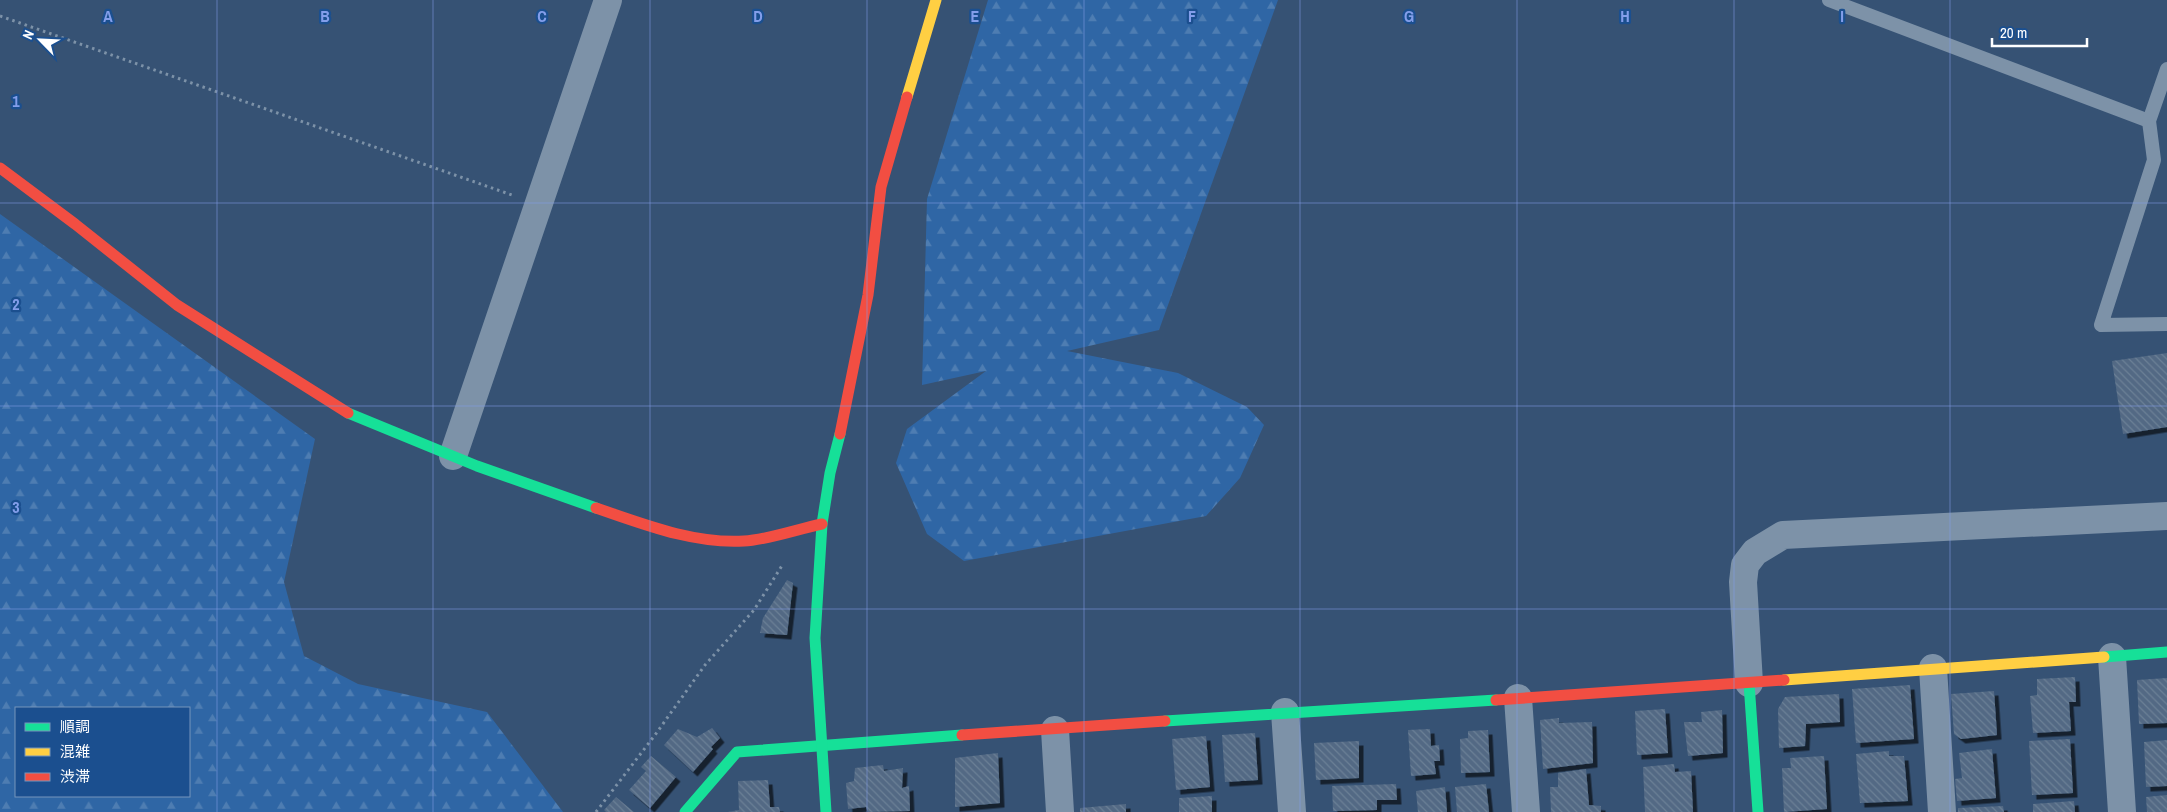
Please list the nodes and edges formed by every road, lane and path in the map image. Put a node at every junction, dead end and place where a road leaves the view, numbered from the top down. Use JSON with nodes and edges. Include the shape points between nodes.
{"nodes":[{"id":1,"x":608,"y":0,"type":"edge"},
{"id":2,"x":936,"y":0,"type":"edge"},
{"id":3,"x":1829,"y":0,"type":"edge"},
{"id":4,"x":0,"y":16,"type":"edge"},
{"id":5,"x":2167,"y":69,"type":"edge"},
{"id":6,"x":2149,"y":121,"type":"junction"},
{"id":7,"x":0,"y":168,"type":"edge"},
{"id":8,"x":538,"y":204,"type":"junction"},
{"id":9,"x":2167,"y":324,"type":"edge"},
{"id":10,"x":453,"y":456,"type":"junction"},
{"id":11,"x":2167,"y":516,"type":"edge"},
{"id":12,"x":822,"y":524,"type":"junction"},
{"id":13,"x":785,"y":560,"type":"dead end"},
{"id":14,"x":2167,"y":652,"type":"edge"},
{"id":15,"x":2112,"y":656,"type":"junction"},
{"id":16,"x":1932,"y":668,"type":"junction"},
{"id":17,"x":1749,"y":682,"type":"junction"},
{"id":18,"x":1518,"y":698,"type":"junction"},
{"id":19,"x":1285,"y":712,"type":"junction"},
{"id":20,"x":1055,"y":730,"type":"junction"},
{"id":21,"x":822,"y":744,"type":"junction"},
{"id":22,"x":596,"y":812,"type":"edge"},
{"id":23,"x":685,"y":812,"type":"edge"},
{"id":24,"x":826,"y":812,"type":"edge"},
{"id":25,"x":1060,"y":812,"type":"edge"},
{"id":26,"x":1292,"y":812,"type":"edge"},
{"id":27,"x":1526,"y":812,"type":"edge"},
{"id":28,"x":1758,"y":812,"type":"edge"},
{"id":29,"x":1942,"y":812,"type":"edge"},
{"id":30,"x":2122,"y":812,"type":"edge"}],
"edges":[{"from":1,"to":8,"type":"street"},
{"from":2,"to":12,"type":"street","via":[[881,187],[868,295]]},
{"from":3,"to":6,"type":"lane"},
{"from":4,"to":8,"type":"path"},
{"from":5,"to":6,"type":"lane"},
{"from":6,"to":9,"type":"lane","via":[[2154,160],[2101,325]]},
{"from":7,"to":10,"type":"street","via":[[177,305],[349,413]]},
{"from":8,"to":10,"type":"street"},
{"from":10,"to":12,"type":"street","via":[[640,523],[706,540],[744,541]]},
{"from":11,"to":17,"type":"street","via":[[1784,535],[1755,552],[1746,565],[1743,582]]},
{"from":12,"to":21,"type":"street","via":[[815,638]]},
{"from":13,"to":22,"type":"path","via":[[754,610],[705,665]]},
{"from":14,"to":15,"type":"street"},
{"from":15,"to":16,"type":"street"},
{"from":15,"to":30,"type":"street"},
{"from":16,"to":17,"type":"street"},
{"from":16,"to":29,"type":"street"},
{"from":17,"to":18,"type":"street"},
{"from":17,"to":28,"type":"street"},
{"from":18,"to":19,"type":"street"},
{"from":18,"to":27,"type":"street"},
{"from":19,"to":20,"type":"street"},
{"from":19,"to":26,"type":"street"},
{"from":20,"to":21,"type":"street"},
{"from":20,"to":25,"type":"street"},
{"from":21,"to":23,"type":"street","via":[[737,752]]},
{"from":21,"to":24,"type":"street"}]}
